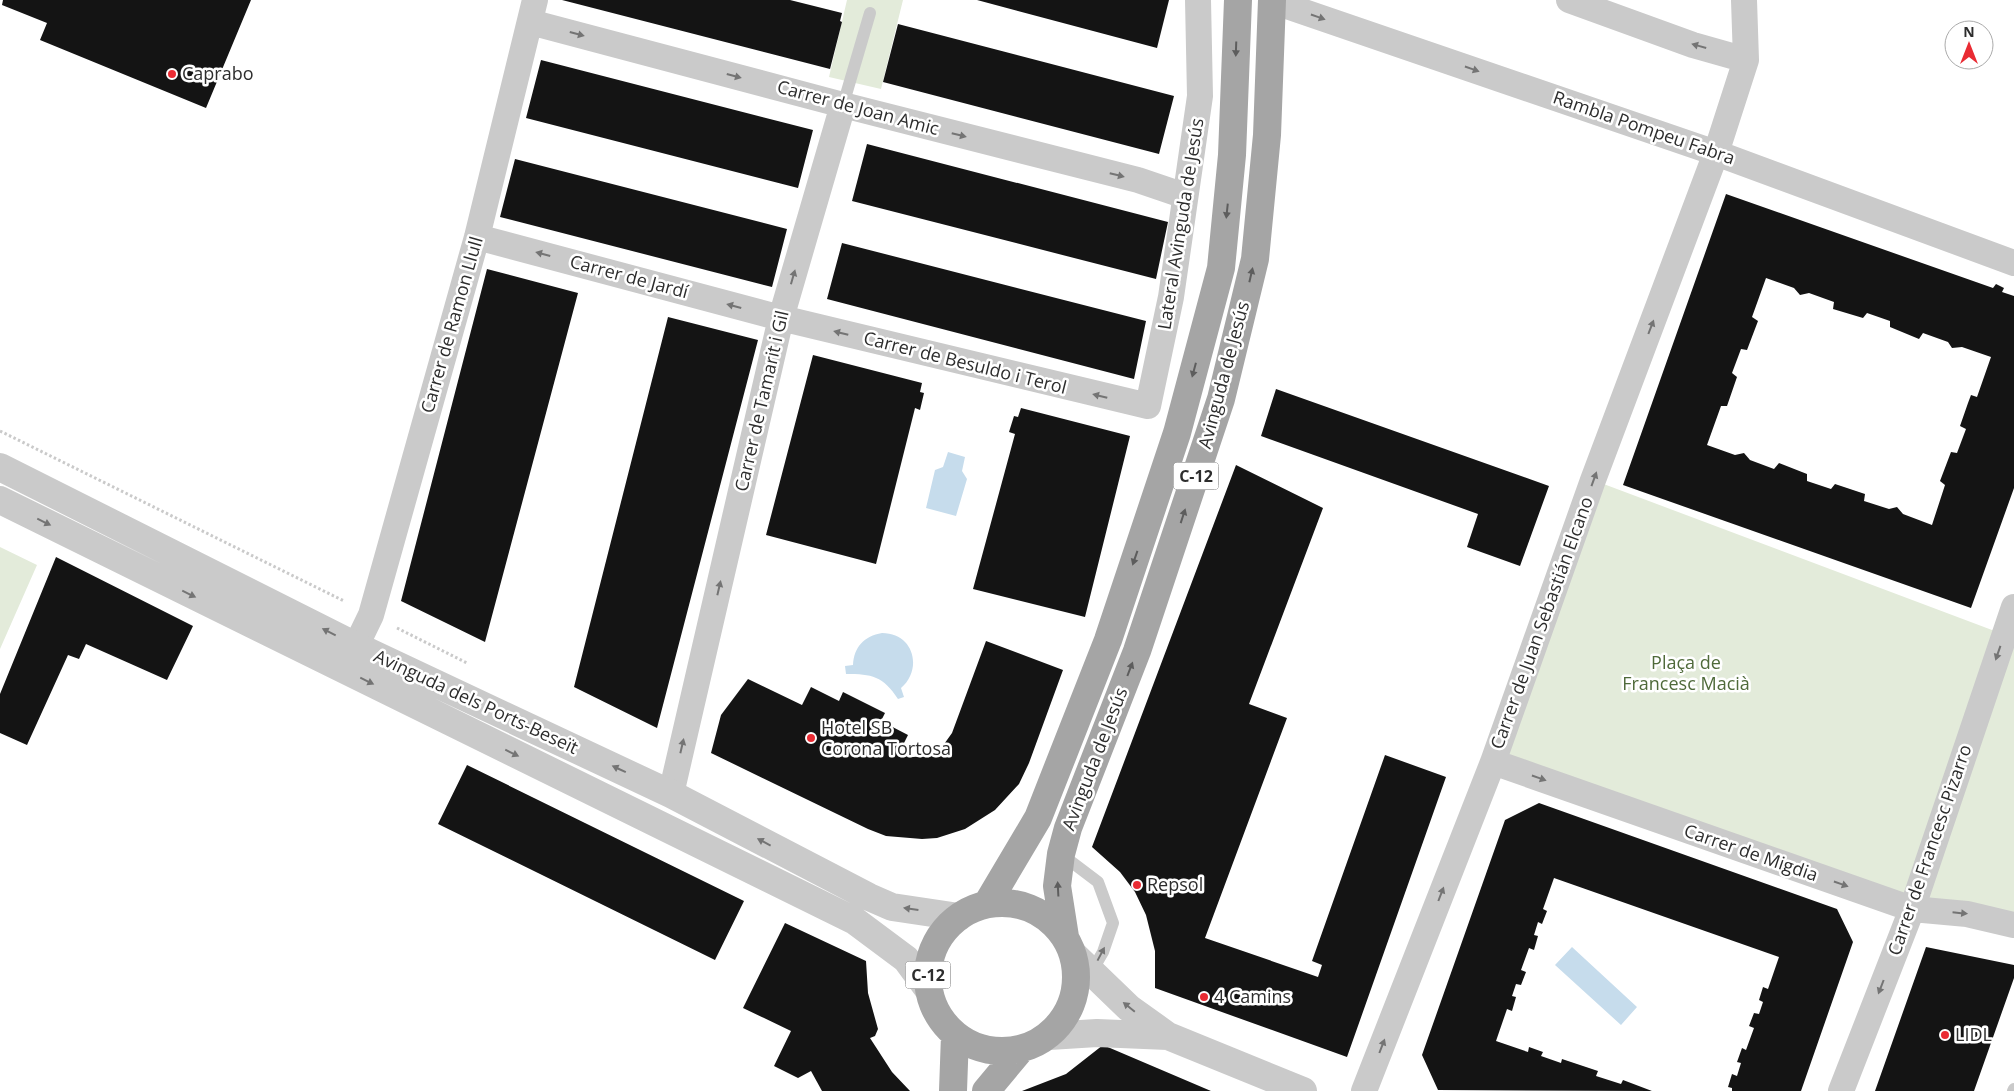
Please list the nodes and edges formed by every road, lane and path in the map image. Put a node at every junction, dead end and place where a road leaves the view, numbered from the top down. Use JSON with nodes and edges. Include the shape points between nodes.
{"nodes":[{"id":1,"x":1198,"y":0,"type":"edge"},
{"id":2,"x":1238,"y":0,"type":"edge"},
{"id":3,"x":1272,"y":0,"type":"edge"},
{"id":4,"x":1569,"y":0,"type":"edge"},
{"id":5,"x":1744,"y":0,"type":"edge"},
{"id":6,"x":533,"y":11,"type":"edge"},
{"id":7,"x":870,"y":13,"type":"dead end"},
{"id":8,"x":1746,"y":60,"type":"junction"},
{"id":9,"x":843,"y":105,"type":"junction"},
{"id":10,"x":1716,"y":152,"type":"junction"},
{"id":11,"x":1185,"y":196,"type":"junction"},
{"id":12,"x":477,"y":237,"type":"junction"},
{"id":13,"x":2014,"y":263,"type":"edge"},
{"id":14,"x":781,"y":318,"type":"junction"},
{"id":15,"x":1148,"y":406,"type":"junction"},
{"id":16,"x":1177,"y":433,"type":"junction"},
{"id":17,"x":0,"y":467,"type":"edge"},
{"id":18,"x":0,"y":500,"type":"edge"},
{"id":19,"x":2014,"y":607,"type":"edge"},
{"id":20,"x":356,"y":646,"type":"junction"},
{"id":21,"x":1493,"y":762,"type":"junction"},
{"id":22,"x":671,"y":794,"type":"junction"},
{"id":23,"x":1061,"y":854,"type":"junction"},
{"id":24,"x":987,"y":904,"type":"junction"},
{"id":25,"x":1912,"y":909,"type":"junction"},
{"id":26,"x":959,"y":917,"type":"junction"},
{"id":27,"x":2014,"y":925,"type":"edge"},
{"id":28,"x":1076,"y":955,"type":"junction"},
{"id":29,"x":928,"y":989,"type":"junction"},
{"id":30,"x":955,"y":1035,"type":"junction"},
{"id":31,"x":1049,"y":1036,"type":"junction"},
{"id":32,"x":1168,"y":1036,"type":"junction"},
{"id":33,"x":1021,"y":1049,"type":"junction"},
{"id":34,"x":953,"y":1091,"type":"edge"},
{"id":35,"x":986,"y":1091,"type":"edge"},
{"id":36,"x":1303,"y":1091,"type":"edge"},
{"id":37,"x":1364,"y":1091,"type":"edge"},
{"id":38,"x":1841,"y":1091,"type":"edge"}],
"edges":[{"from":1,"to":11,"type":"street","name":"Lateral Avinguda de Jesús","via":[[1200,96]]},
{"from":2,"to":16,"type":"main road","name":"Avinguda de Jesús","number":"C-12","one_way":true,"via":[[1232,155],[1221,268]]},
{"from":3,"to":10,"type":"street","name":"Rambla Pompeu Fabra","one_way":true},
{"from":23,"to":3,"type":"main road","name":"Avinguda de Jesús","number":"C-12","one_way":true,"via":[[1163,577],[1221,399],[1254,259],[1267,135]]},
{"from":8,"to":4,"type":"street","one_way":true,"via":[[1693,45]]},
{"from":5,"to":8,"type":"street","name":"Carrer de Juan Sebastián Elcano"},
{"from":6,"to":9,"type":"street","name":"Carrer de Joan Amic","one_way":true},
{"from":6,"to":12,"type":"street","name":"Carrer de Ramon Llull"},
{"from":7,"to":9,"type":"lane","name":"Carrer de Tamarit i Gil"},
{"from":8,"to":10,"type":"street","name":"Carrer de Juan Sebastián Elcano"},
{"from":9,"to":11,"type":"street","name":"Carrer de Joan Amic","one_way":true,"via":[[1138,180]]},
{"from":14,"to":9,"type":"street","name":"Carrer de Tamarit i Gil","one_way":true},
{"from":10,"to":13,"type":"street","name":"Rambla Pompeu Fabra"},
{"from":21,"to":10,"type":"street","name":"Carrer de Juan Sebastián Elcano","one_way":true,"via":[[1593,480]]},
{"from":11,"to":15,"type":"street","name":"Lateral Avinguda de Jesús","via":[[1171,297]]},
{"from":14,"to":12,"type":"street","name":"Carrer de Jardí","one_way":true},
{"from":12,"to":20,"type":"street","name":"Carrer de Ramon Llull","via":[[371,614]]},
{"from":15,"to":14,"type":"street","name":"Carrer de Besuldo i Terol","one_way":true},
{"from":22,"to":14,"type":"street","name":"Carrer de Tamarit i Gil","one_way":true},
{"from":15,"to":16,"type":"street"},
{"from":16,"to":24,"type":"main road","name":"Avinguda de Jesús","number":"C-12","one_way":true,"via":[[1108,640],[1038,818]]},
{"from":20,"to":17,"type":"street","name":"Avinguda dels Ports-Beseït","one_way":true},
{"from":18,"to":29,"type":"street","name":"Avinguda dels Ports-Beseït","one_way":true,"via":[[855,921],[906,959]]},
{"from":19,"to":25,"type":"street","name":"Carrer de Francesc Pizarro","one_way":true},
{"from":22,"to":20,"type":"street","name":"Avinguda dels Ports-Beseït","one_way":true},
{"from":21,"to":25,"type":"street","name":"Carrer de Migdia","one_way":true},
{"from":37,"to":21,"type":"street","name":"Carrer de Juan Sebastián Elcano","one_way":true},
{"from":26,"to":22,"type":"street","name":"Avinguda dels Ports-Beseït","one_way":true,"via":[[892,907]]},
{"from":28,"to":23,"type":"main road","name":"Avinguda de Jesús","number":"C-12","one_way":true,"via":[[1057,886]]},
{"from":28,"to":23,"type":"lane","one_way":true,"via":[[1103,952],[1113,923],[1098,882]]},
{"from":24,"to":26,"type":"main road","number":"C-12"},
{"from":24,"to":28,"type":"main road","number":"C-12","via":[[1031,908],[1056,925]]},
{"from":25,"to":27,"type":"street","name":"Carrer de Migdia","one_way":true,"via":[[1967,914]]},
{"from":25,"to":38,"type":"street","name":"Carrer de Francesc Pizarro","one_way":true},
{"from":26,"to":29,"type":"main road","number":"C-12","via":[[942,933],[931,954]]},
{"from":28,"to":31,"type":"main road","number":"C-12","via":[[1075,994],[1068,1012]]},
{"from":32,"to":28,"type":"street","one_way":true,"via":[[1129,1008]]},
{"from":29,"to":30,"type":"main road","number":"C-12","via":[[938,1015]]},
{"from":30,"to":33,"type":"main road","number":"C-12","via":[[987,1050]]},
{"from":30,"to":34,"type":"main road"},
{"from":31,"to":32,"type":"street"},
{"from":31,"to":33,"type":"main road","number":"C-12"},
{"from":32,"to":36,"type":"street"},
{"from":33,"to":35,"type":"main road","number":"C-12"}]}
